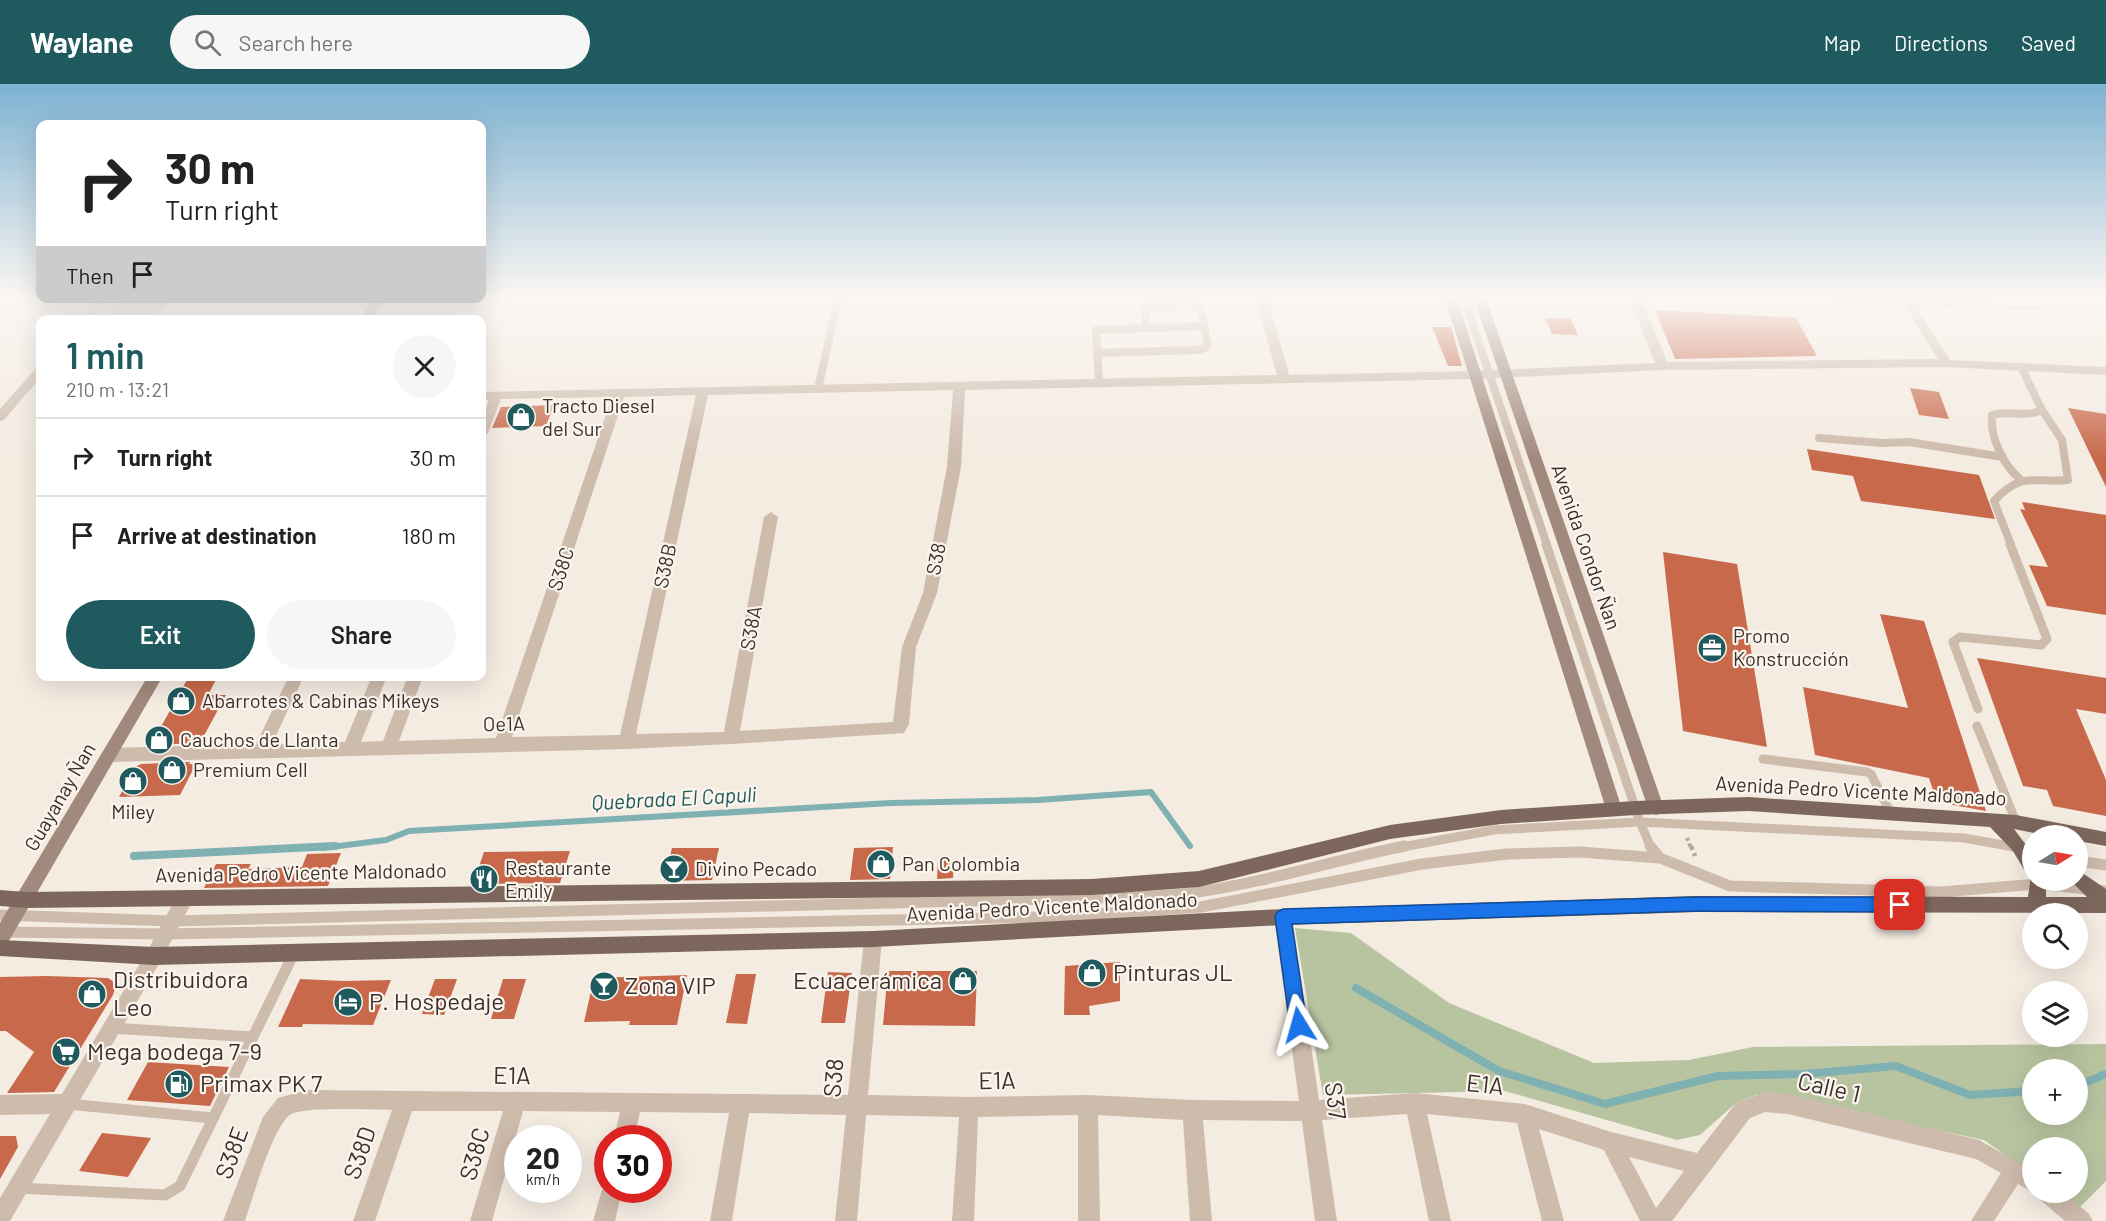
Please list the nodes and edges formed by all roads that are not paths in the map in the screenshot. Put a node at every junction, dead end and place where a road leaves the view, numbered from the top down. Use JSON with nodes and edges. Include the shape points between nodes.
{"nodes":[{"id":1,"x":826,"y":352,"type":"edge"},
{"id":2,"x":1117,"y":352,"type":"edge"},
{"id":3,"x":1277,"y":352,"type":"edge"},
{"id":4,"x":1472,"y":352,"type":"edge"},
{"id":5,"x":1476,"y":352,"type":"edge"},
{"id":6,"x":1498,"y":352,"type":"edge"},
{"id":7,"x":1657,"y":352,"type":"edge"},
{"id":8,"x":1939,"y":352,"type":"edge"},
{"id":9,"x":1097,"y":353,"type":"joint"},
{"id":10,"x":1946,"y":363,"type":"junction"},
{"id":11,"x":1662,"y":366,"type":"junction"},
{"id":12,"x":2021,"y":367,"type":"junction"},
{"id":13,"x":2106,"y":371,"type":"edge"},
{"id":14,"x":1505,"y":373,"type":"junction"},
{"id":15,"x":36,"y":375,"type":"edge"},
{"id":16,"x":1481,"y":375,"type":"junction"},
{"id":17,"x":1284,"y":379,"type":"junction"},
{"id":18,"x":1099,"y":383,"type":"junction"},
{"id":19,"x":959,"y":386,"type":"junction"},
{"id":20,"x":818,"y":389,"type":"junction"},
{"id":21,"x":703,"y":391,"type":"junction"},
{"id":22,"x":619,"y":393,"type":"junction"},
{"id":23,"x":0,"y":395,"type":"edge"},
{"id":24,"x":19,"y":395,"type":"junction"},
{"id":25,"x":497,"y":395,"type":"junction"},
{"id":26,"x":486,"y":396,"type":"edge"},
{"id":27,"x":2042,"y":410,"type":"junction"},
{"id":28,"x":0,"y":417,"type":"edge"},
{"id":29,"x":486,"y":423,"type":"edge"},
{"id":30,"x":1820,"y":438,"type":"dead end"},
{"id":31,"x":2003,"y":457,"type":"junction"},
{"id":32,"x":2020,"y":479,"type":"junction"},
{"id":33,"x":771,"y":517,"type":"dead end"},
{"id":34,"x":153,"y":681,"type":"edge"},
{"id":35,"x":295,"y":681,"type":"edge"},
{"id":36,"x":378,"y":681,"type":"edge"},
{"id":37,"x":414,"y":681,"type":"edge"},
{"id":38,"x":1978,"y":709,"type":"dead end"},
{"id":39,"x":1977,"y":726,"type":"dead end"},
{"id":40,"x":898,"y":728,"type":"joint"},
{"id":41,"x":731,"y":738,"type":"junction"},
{"id":42,"x":626,"y":742,"type":"junction"},
{"id":43,"x":502,"y":745,"type":"junction"},
{"id":44,"x":350,"y":748,"type":"junction"},
{"id":45,"x":388,"y":748,"type":"junction"},
{"id":46,"x":261,"y":751,"type":"junction"},
{"id":47,"x":111,"y":755,"type":"junction"},
{"id":48,"x":1763,"y":759,"type":"dead end"},
{"id":49,"x":1656,"y":808,"type":"junction"},
{"id":50,"x":1614,"y":809,"type":"junction"},
{"id":51,"x":1890,"y":812,"type":"junction"},
{"id":52,"x":1637,"y":815,"type":"junction"},
{"id":53,"x":1994,"y":820,"type":"junction"},
{"id":54,"x":2016,"y":822,"type":"junction"},
{"id":55,"x":2031,"y":825,"type":"edge"},
{"id":56,"x":2088,"y":836,"type":"edge"},
{"id":57,"x":2106,"y":838,"type":"edge"},
{"id":58,"x":2022,"y":844,"type":"edge"},
{"id":59,"x":2022,"y":847,"type":"edge"},
{"id":60,"x":1660,"y":858,"type":"junction"},
{"id":61,"x":2088,"y":862,"type":"edge"},
{"id":62,"x":2106,"y":865,"type":"edge"},
{"id":63,"x":2022,"y":879,"type":"edge"},
{"id":64,"x":2091,"y":886,"type":"edge"},
{"id":65,"x":0,"y":898,"type":"edge"},
{"id":66,"x":185,"y":898,"type":"junction"},
{"id":67,"x":2106,"y":898,"type":"edge"},
{"id":68,"x":26,"y":900,"type":"junction"},
{"id":69,"x":2022,"y":905,"type":"edge"},
{"id":70,"x":2088,"y":905,"type":"edge"},
{"id":71,"x":2106,"y":905,"type":"edge"},
{"id":72,"x":8,"y":915,"type":"edge"},
{"id":73,"x":1283,"y":917,"type":"junction"},
{"id":74,"x":169,"y":927,"type":"junction"},
{"id":75,"x":1,"y":938,"type":"edge"},
{"id":76,"x":873,"y":939,"type":"junction"},
{"id":77,"x":294,"y":953,"type":"junction"},
{"id":78,"x":154,"y":956,"type":"junction"},
{"id":79,"x":111,"y":1028,"type":"junction"},
{"id":80,"x":253,"y":1037,"type":"junction"},
{"id":81,"x":405,"y":1101,"type":"junction"},
{"id":82,"x":516,"y":1102,"type":"junction"},
{"id":83,"x":632,"y":1103,"type":"junction"},
{"id":84,"x":741,"y":1103,"type":"junction"},
{"id":85,"x":1415,"y":1103,"type":"junction"},
{"id":86,"x":67,"y":1104,"type":"junction"},
{"id":87,"x":0,"y":1105,"type":"edge"},
{"id":88,"x":1088,"y":1105,"type":"junction"},
{"id":89,"x":285,"y":1106,"type":"joint"},
{"id":90,"x":857,"y":1106,"type":"junction"},
{"id":91,"x":969,"y":1107,"type":"junction"},
{"id":92,"x":1192,"y":1110,"type":"junction"},
{"id":93,"x":1311,"y":1111,"type":"junction"},
{"id":94,"x":1525,"y":1114,"type":"junction"},
{"id":95,"x":213,"y":1118,"type":"junction"},
{"id":96,"x":627,"y":1125,"type":"edge"},
{"id":97,"x":1611,"y":1142,"type":"junction"},
{"id":98,"x":1702,"y":1165,"type":"junction"},
{"id":99,"x":2015,"y":1170,"type":"junction"},
{"id":100,"x":2022,"y":1175,"type":"edge"},
{"id":101,"x":17,"y":1188,"type":"junction"},
{"id":102,"x":609,"y":1203,"type":"edge"},
{"id":103,"x":2060,"y":1203,"type":"edge"},
{"id":104,"x":0,"y":1218,"type":"edge"},
{"id":105,"x":234,"y":1221,"type":"edge"},
{"id":106,"x":364,"y":1221,"type":"edge"},
{"id":107,"x":482,"y":1221,"type":"edge"},
{"id":108,"x":604,"y":1221,"type":"edge"},
{"id":109,"x":721,"y":1221,"type":"edge"},
{"id":110,"x":846,"y":1221,"type":"edge"},
{"id":111,"x":963,"y":1221,"type":"edge"},
{"id":112,"x":1089,"y":1221,"type":"edge"},
{"id":113,"x":1201,"y":1221,"type":"edge"},
{"id":114,"x":1326,"y":1221,"type":"edge"},
{"id":115,"x":1440,"y":1221,"type":"edge"},
{"id":116,"x":1553,"y":1221,"type":"edge"},
{"id":117,"x":1650,"y":1221,"type":"edge"},
{"id":118,"x":1659,"y":1221,"type":"edge"},
{"id":119,"x":1982,"y":1221,"type":"edge"},
{"id":120,"x":2082,"y":1221,"type":"edge"}],
"edges":[{"from":1,"to":20,"type":"lane"},
{"from":2,"to":9,"type":"lane"},
{"from":3,"to":17,"type":"street"},
{"from":4,"to":16,"type":"main road"},
{"from":5,"to":16,"type":"lane"},
{"from":6,"to":14,"type":"main road","name":"Avenida Condor Ñan"},
{"from":7,"to":11,"type":"street"},
{"from":8,"to":10,"type":"street"},
{"from":9,"to":18,"type":"lane"},
{"from":10,"to":11,"type":"street"},
{"from":10,"to":12,"type":"street"},
{"from":11,"to":14,"type":"street"},
{"from":12,"to":13,"type":"street"},
{"from":12,"to":27,"type":"lane"},
{"from":14,"to":16,"type":"street"},
{"from":14,"to":49,"type":"main road","name":"Avenida Condor Ñan"},
{"from":15,"to":24,"type":"street"},
{"from":16,"to":17,"type":"street"},
{"from":16,"to":50,"type":"main road"},
{"from":16,"to":52,"type":"lane"},
{"from":17,"to":18,"type":"street"},
{"from":18,"to":19,"type":"street"},
{"from":19,"to":20,"type":"street"},
{"from":19,"to":40,"type":"street","name":"S38","via":[[954,467],[930,593],[909,648]]},
{"from":20,"to":21,"type":"street"},
{"from":21,"to":22,"type":"street"},
{"from":21,"to":42,"type":"street","name":"S38B"},
{"from":22,"to":25,"type":"street"},
{"from":22,"to":43,"type":"street","name":"S38C"},
{"from":23,"to":24,"type":"street"},
{"from":24,"to":28,"type":"street"},
{"from":25,"to":26,"type":"street"},
{"from":25,"to":29,"type":"street"},
{"from":27,"to":31,"type":"lane","via":[[2031,416],[1998,412],[1992,415],[1990,422]]},
{"from":27,"to":32,"type":"lane","via":[[2062,440],[2068,480]]},
{"from":30,"to":31,"type":"lane","via":[[1909,442]]},
{"from":31,"to":32,"type":"lane"},
{"from":32,"to":38,"type":"lane","via":[[1994,501],[2048,639],[2041,645],[1960,637],[1953,642]]},
{"from":33,"to":41,"type":"street","name":"S38A"},
{"from":34,"to":47,"type":"main road","name":"Guayanay Ñan"},
{"from":35,"to":46,"type":"street"},
{"from":36,"to":44,"type":"street"},
{"from":37,"to":45,"type":"street"},
{"from":39,"to":54,"type":"lane"},
{"from":40,"to":41,"type":"street","name":"Oe1A"},
{"from":41,"to":42,"type":"street","name":"Oe1A"},
{"from":42,"to":43,"type":"street","name":"Oe1A"},
{"from":43,"to":45,"type":"street","name":"Oe1A"},
{"from":44,"to":45,"type":"street","name":"Oe1A"},
{"from":44,"to":46,"type":"street","name":"Oe1A"},
{"from":46,"to":47,"type":"street","name":"Oe1A"},
{"from":47,"to":68,"type":"main road","name":"Guayanay Ñan"},
{"from":48,"to":51,"type":"lane","via":[[1867,772]]},
{"from":49,"to":51,"type":"main road","name":"Avenida Pedro Vicente Maldonado","via":[[1748,804]]},
{"from":49,"to":52,"type":"main road","name":"Avenida Pedro Vicente Maldonado"},
{"from":50,"to":52,"type":"main road","name":"Avenida Pedro Vicente Maldonado"},
{"from":50,"to":66,"type":"main road","name":"Avenida Pedro Vicente Maldonado","via":[[1501,817],[1390,832],[1199,879],[1092,887]]},
{"from":51,"to":53,"type":"main road","name":"Avenida Pedro Vicente Maldonado"},
{"from":52,"to":59,"type":"lane","via":[[1964,838]]},
{"from":52,"to":60,"type":"lane","via":[[1651,848]]},
{"from":52,"to":74,"type":"lane","via":[[1494,830],[1348,857],[1244,884],[1190,893]]},
{"from":53,"to":54,"type":"main road","name":"Avenida Pedro Vicente Maldonado"},
{"from":53,"to":58,"type":"main road"},
{"from":54,"to":55,"type":"main road","name":"Avenida Pedro Vicente Maldonado"},
{"from":56,"to":57,"type":"main road","name":"Avenida Pedro Vicente Maldonado"},
{"from":60,"to":63,"type":"lane","via":[[1730,886],[1941,892]]},
{"from":60,"to":74,"type":"lane","via":[[1579,852],[1507,854],[1422,864],[1201,908],[1047,916]]},
{"from":61,"to":62,"type":"lane"},
{"from":64,"to":67,"type":"main road"},
{"from":65,"to":68,"type":"main road","name":"Avenida Pedro Vicente Maldonado"},
{"from":66,"to":68,"type":"main road","name":"Avenida Pedro Vicente Maldonado"},
{"from":66,"to":74,"type":"street"},
{"from":68,"to":72,"type":"main road","name":"Guayanay Ñan"},
{"from":69,"to":73,"type":"main road","name":"Avenida Pedro Vicente Maldonado","via":[[1707,904]]},
{"from":70,"to":71,"type":"main road","name":"Avenida Pedro Vicente Maldonado"},
{"from":72,"to":74,"type":"lane"},
{"from":72,"to":75,"type":"main road","name":"Guayanay Ñan"},
{"from":73,"to":76,"type":"main road","name":"Avenida Pedro Vicente Maldonado"},
{"from":73,"to":93,"type":"street","name":"S37"},
{"from":74,"to":75,"type":"lane"},
{"from":74,"to":78,"type":"street"},
{"from":75,"to":78,"type":"main road","name":"Avenida Pedro Vicente Maldonado"},
{"from":76,"to":77,"type":"main road","name":"Avenida Pedro Vicente Maldonado"},
{"from":76,"to":90,"type":"street","name":"S38"},
{"from":77,"to":78,"type":"main road","name":"Avenida Pedro Vicente Maldonado"},
{"from":77,"to":80,"type":"lane"},
{"from":78,"to":79,"type":"street"},
{"from":79,"to":80,"type":"lane"},
{"from":79,"to":86,"type":"street"},
{"from":80,"to":95,"type":"lane"},
{"from":81,"to":82,"type":"street","name":"E1A"},
{"from":81,"to":89,"type":"street","name":"E1A","via":[[307,1100]]},
{"from":81,"to":106,"type":"street","name":"S38D"},
{"from":82,"to":83,"type":"street","name":"E1A"},
{"from":82,"to":107,"type":"street","name":"S38C"},
{"from":83,"to":84,"type":"street","name":"E1A"},
{"from":83,"to":96,"type":"street"},
{"from":84,"to":90,"type":"street","name":"E1A"},
{"from":84,"to":109,"type":"street"},
{"from":85,"to":93,"type":"street","name":"E1A"},
{"from":85,"to":94,"type":"street","name":"E1A"},
{"from":85,"to":115,"type":"street"},
{"from":86,"to":87,"type":"street"},
{"from":86,"to":95,"type":"lane"},
{"from":86,"to":101,"type":"street"},
{"from":88,"to":91,"type":"street","name":"E1A"},
{"from":88,"to":92,"type":"street","name":"E1A"},
{"from":88,"to":112,"type":"street"},
{"from":89,"to":105,"type":"street","name":"S38E","via":[[270,1124]]},
{"from":90,"to":91,"type":"street","name":"E1A"},
{"from":90,"to":110,"type":"street","name":"S38"},
{"from":91,"to":111,"type":"street"},
{"from":92,"to":93,"type":"street","name":"E1A"},
{"from":92,"to":113,"type":"street"},
{"from":93,"to":114,"type":"street","name":"S37"},
{"from":94,"to":97,"type":"street","name":"E1A"},
{"from":94,"to":116,"type":"street"},
{"from":95,"to":101,"type":"lane","via":[[180,1186],[165,1195]]},
{"from":97,"to":98,"type":"street","name":"E1A"},
{"from":97,"to":117,"type":"street"},
{"from":98,"to":99,"type":"street","name":"Calle 1","via":[[1743,1110],[1765,1102],[1788,1104],[1979,1150]]},
{"from":98,"to":118,"type":"street","name":"Calle 1"},
{"from":99,"to":100,"type":"street","name":"Calle 1"},
{"from":99,"to":119,"type":"street"},
{"from":101,"to":104,"type":"street"},
{"from":102,"to":108,"type":"street"},
{"from":103,"to":120,"type":"street"}]}
